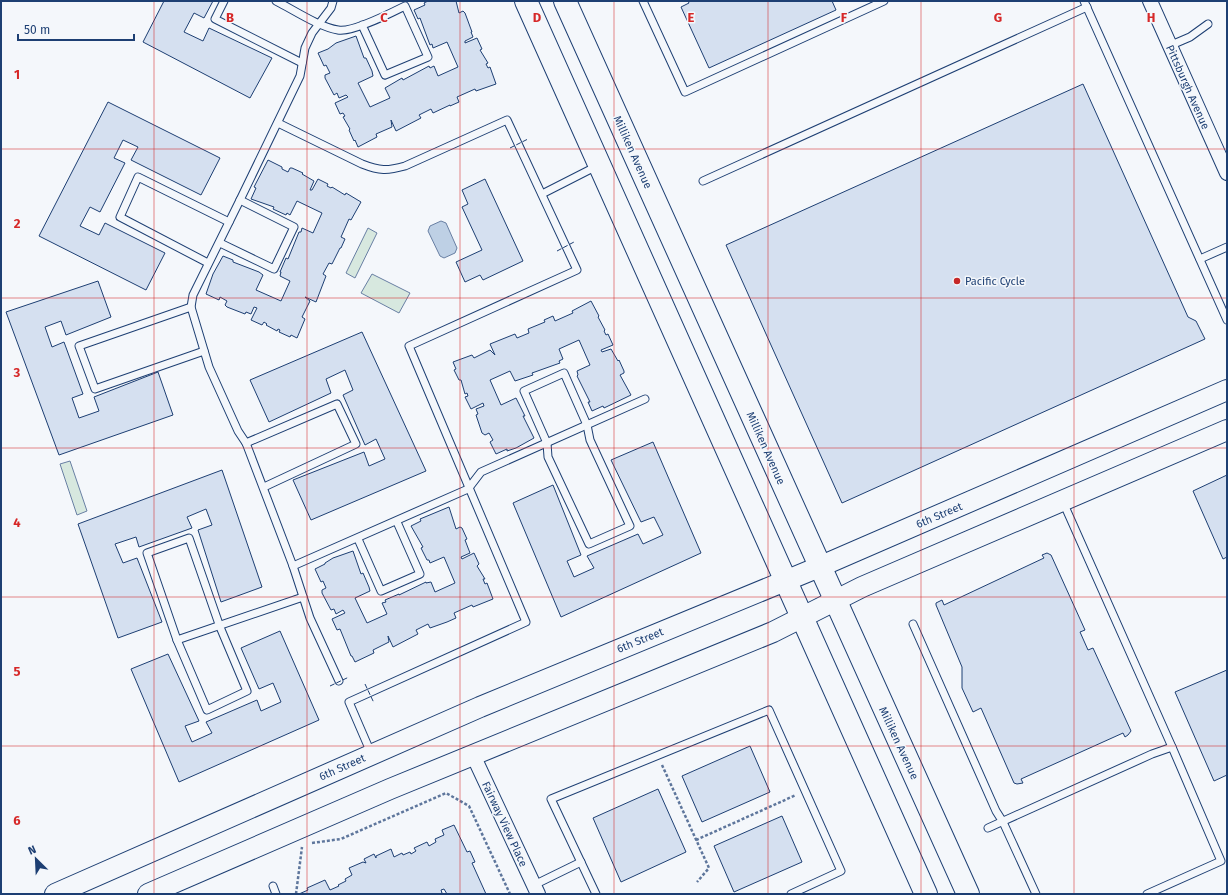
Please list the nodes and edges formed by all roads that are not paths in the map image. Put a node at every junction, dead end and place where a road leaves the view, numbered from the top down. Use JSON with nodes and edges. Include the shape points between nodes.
{"nodes":[{"id":1,"x":224,"y":1,"type":"edge"},
{"id":2,"x":276,"y":1,"type":"edge"},
{"id":3,"x":333,"y":1,"type":"edge"},
{"id":4,"x":526,"y":1,"type":"edge"},
{"id":5,"x":565,"y":1,"type":"edge"},
{"id":6,"x":643,"y":1,"type":"edge"},
{"id":7,"x":884,"y":1,"type":"edge"},
{"id":8,"x":1150,"y":1,"type":"edge"},
{"id":9,"x":1085,"y":4,"type":"edge"},
{"id":10,"x":319,"y":23,"type":"junction"},
{"id":11,"x":1208,"y":24,"type":"dead end"},
{"id":12,"x":362,"y":25,"type":"junction"},
{"id":13,"x":1170,"y":46,"type":"junction"},
{"id":14,"x":302,"y":63,"type":"junction"},
{"id":15,"x":278,"y":123,"type":"junction"},
{"id":16,"x":598,"y":165,"type":"junction"},
{"id":17,"x":1226,"y":169,"type":"edge"},
{"id":18,"x":703,"y":181,"type":"dead end"},
{"id":19,"x":542,"y":194,"type":"junction"},
{"id":20,"x":240,"y":200,"type":"junction"},
{"id":21,"x":229,"y":222,"type":"junction"},
{"id":22,"x":220,"y":243,"type":"junction"},
{"id":23,"x":1227,"y":247,"type":"edge"},
{"id":24,"x":1200,"y":259,"type":"junction"},
{"id":25,"x":208,"y":263,"type":"junction"},
{"id":26,"x":191,"y":307,"type":"junction"},
{"id":27,"x":1227,"y":320,"type":"edge"},
{"id":28,"x":204,"y":351,"type":"junction"},
{"id":29,"x":1227,"y":390,"type":"edge"},
{"id":30,"x":645,"y":399,"type":"dead end"},
{"id":31,"x":587,"y":425,"type":"junction"},
{"id":32,"x":1227,"y":430,"type":"edge"},
{"id":33,"x":547,"y":443,"type":"junction"},
{"id":34,"x":246,"y":444,"type":"junction"},
{"id":35,"x":264,"y":487,"type":"junction"},
{"id":36,"x":468,"y":489,"type":"junction"},
{"id":37,"x":1062,"y":502,"type":"junction"},
{"id":38,"x":397,"y":522,"type":"junction"},
{"id":39,"x":358,"y":539,"type":"junction"},
{"id":40,"x":293,"y":566,"type":"junction"},
{"id":41,"x":819,"y":567,"type":"junction"},
{"id":42,"x":785,"y":580,"type":"junction"},
{"id":43,"x":303,"y":597,"type":"junction"},
{"id":44,"x":835,"y":602,"type":"junction"},
{"id":45,"x":801,"y":618,"type":"junction"},
{"id":46,"x":913,"y":624,"type":"dead end"},
{"id":47,"x":220,"y":627,"type":"junction"},
{"id":48,"x":177,"y":640,"type":"junction"},
{"id":49,"x":339,"y":681,"type":"dead end"},
{"id":50,"x":1172,"y":747,"type":"junction"},
{"id":51,"x":371,"y":755,"type":"junction"},
{"id":52,"x":473,"y":755,"type":"junction"},
{"id":53,"x":1003,"y":822,"type":"junction"},
{"id":54,"x":988,"y":828,"type":"dead end"},
{"id":55,"x":581,"y":862,"type":"junction"},
{"id":56,"x":273,"y":886,"type":"dead end"},
{"id":57,"x":536,"y":890,"type":"edge"},
{"id":58,"x":55,"y":894,"type":"edge"},
{"id":59,"x":148,"y":894,"type":"edge"},
{"id":60,"x":276,"y":894,"type":"edge"},
{"id":61,"x":596,"y":894,"type":"edge"},
{"id":62,"x":791,"y":894,"type":"edge"},
{"id":63,"x":926,"y":894,"type":"edge"},
{"id":64,"x":968,"y":894,"type":"edge"},
{"id":65,"x":1036,"y":894,"type":"edge"},
{"id":66,"x":1148,"y":894,"type":"edge"}],
"edges":[{"from":1,"to":14,"type":"lane","via":[[215,19]]},
{"from":2,"to":10,"type":"lane"},
{"from":3,"to":10,"type":"lane","via":[[331,8]]},
{"from":4,"to":16,"type":"main road"},
{"from":5,"to":41,"type":"main road","name":"Milliken Avenue"},
{"from":6,"to":7,"type":"lane","via":[[685,92]]},
{"from":8,"to":13,"type":"street","name":"Pittsburgh Avenue"},
{"from":9,"to":18,"type":"lane"},
{"from":9,"to":24,"type":"lane"},
{"from":10,"to":12,"type":"lane","via":[[339,30]]},
{"from":10,"to":14,"type":"lane","via":[[305,48]]},
{"from":11,"to":13,"type":"lane","via":[[1190,37]]},
{"from":12,"to":12,"type":"lane","via":[[384,75],[428,57],[405,6]]},
{"from":13,"to":17,"type":"street","name":"Pittsburgh Avenue"},
{"from":14,"to":15,"type":"lane","via":[[300,76]]},
{"from":15,"to":19,"type":"lane","via":[[362,164],[388,171],[405,166],[508,120]]},
{"from":15,"to":20,"type":"lane"},
{"from":16,"to":19,"type":"lane"},
{"from":16,"to":42,"type":"main road"},
{"from":19,"to":36,"type":"lane","via":[[577,270],[409,346]]},
{"from":20,"to":21,"type":"lane"},
{"from":20,"to":22,"type":"lane","via":[[294,227],[274,269]]},
{"from":21,"to":22,"type":"lane"},
{"from":21,"to":25,"type":"lane","via":[[138,177],[120,217]]},
{"from":22,"to":25,"type":"lane"},
{"from":23,"to":24,"type":"lane"},
{"from":24,"to":27,"type":"lane"},
{"from":25,"to":26,"type":"lane","via":[[193,295]]},
{"from":26,"to":28,"type":"lane"},
{"from":26,"to":28,"type":"lane","via":[[79,346],[95,389]]},
{"from":28,"to":34,"type":"lane"},
{"from":29,"to":41,"type":"main road","name":"6th Street"},
{"from":30,"to":31,"type":"lane"},
{"from":31,"to":33,"type":"lane"},
{"from":31,"to":33,"type":"lane","via":[[564,373],[524,391]]},
{"from":31,"to":33,"type":"lane","via":[[590,440],[630,526],[589,544],[548,457]]},
{"from":32,"to":37,"type":"main road"},
{"from":33,"to":36,"type":"lane","via":[[481,472]]},
{"from":34,"to":35,"type":"lane"},
{"from":34,"to":35,"type":"lane","via":[[336,404],[356,444]]},
{"from":35,"to":40,"type":"lane"},
{"from":36,"to":38,"type":"lane"},
{"from":36,"to":51,"type":"lane","via":[[526,622],[349,702]]},
{"from":37,"to":44,"type":"main road","via":[[862,587]]},
{"from":37,"to":50,"type":"lane"},
{"from":38,"to":39,"type":"lane"},
{"from":38,"to":39,"type":"lane","via":[[420,574],[381,591]]},
{"from":39,"to":40,"type":"lane"},
{"from":40,"to":43,"type":"lane"},
{"from":41,"to":42,"type":"main road","name":"6th Street"},
{"from":41,"to":44,"type":"main road","name":"Milliken Avenue"},
{"from":42,"to":45,"type":"main road"},
{"from":42,"to":51,"type":"main road","name":"6th Street"},
{"from":43,"to":47,"type":"lane"},
{"from":43,"to":49,"type":"lane"},
{"from":44,"to":45,"type":"main road"},
{"from":44,"to":64,"type":"main road","name":"Milliken Avenue"},
{"from":45,"to":52,"type":"main road","via":[[773,632]]},
{"from":45,"to":63,"type":"main road"},
{"from":46,"to":53,"type":"lane"},
{"from":47,"to":48,"type":"lane"},
{"from":47,"to":48,"type":"lane","via":[[247,691],[207,710]]},
{"from":47,"to":48,"type":"lane","via":[[190,538],[146,553]]},
{"from":50,"to":53,"type":"lane"},
{"from":50,"to":66,"type":"lane","via":[[1221,861]]},
{"from":51,"to":58,"type":"main road","name":"6th Street"},
{"from":52,"to":57,"type":"street","name":"Fairway View Place"},
{"from":52,"to":59,"type":"main road"},
{"from":53,"to":54,"type":"lane"},
{"from":53,"to":65,"type":"lane"},
{"from":55,"to":57,"type":"lane"},
{"from":55,"to":61,"type":"lane"},
{"from":55,"to":62,"type":"lane","via":[[551,799],[769,710],[841,871]]},
{"from":56,"to":60,"type":"lane"}]}
